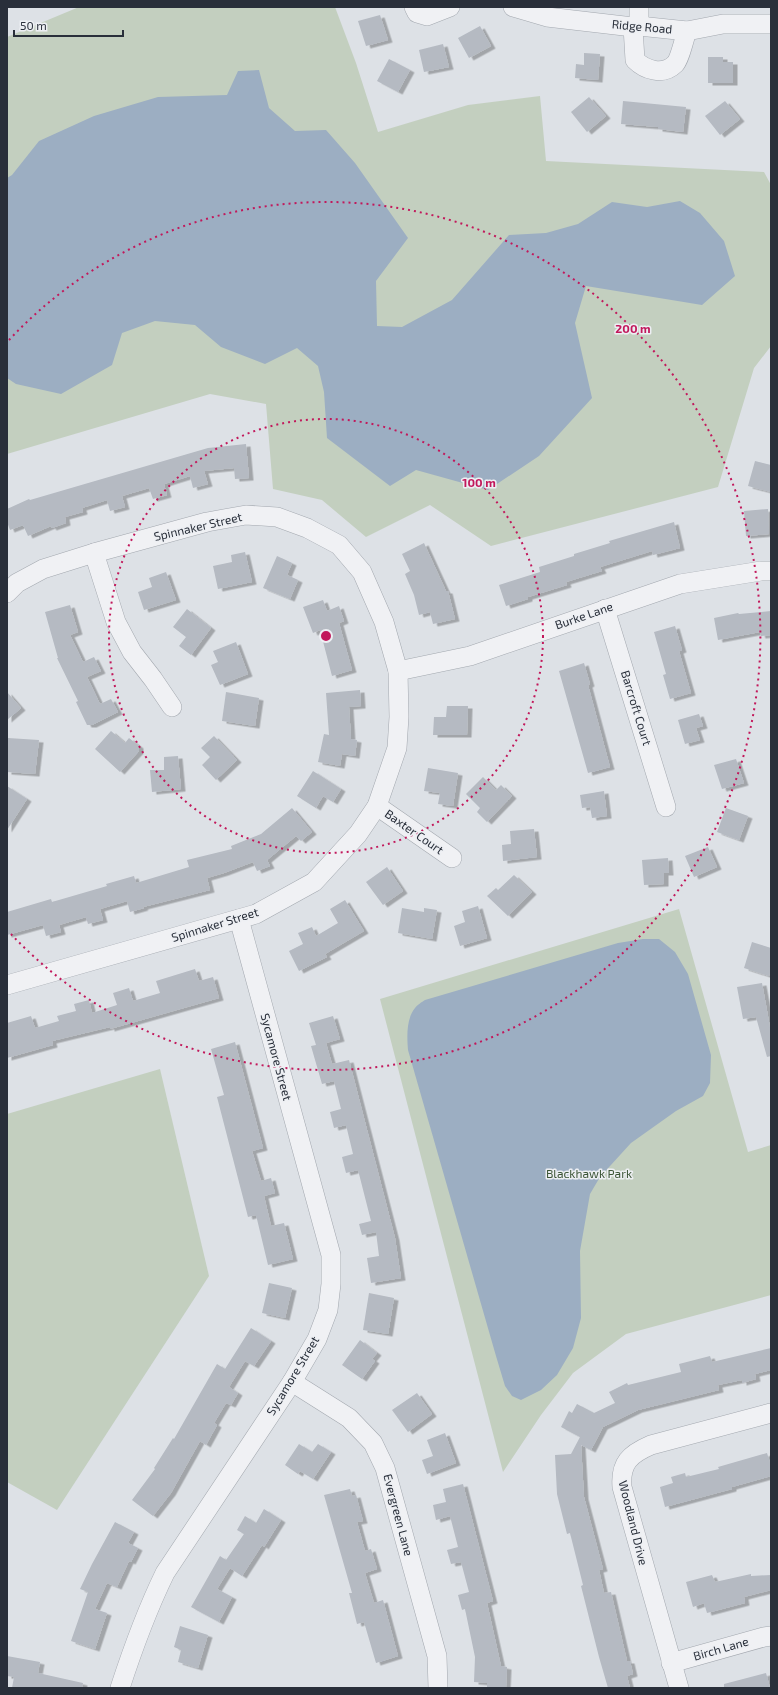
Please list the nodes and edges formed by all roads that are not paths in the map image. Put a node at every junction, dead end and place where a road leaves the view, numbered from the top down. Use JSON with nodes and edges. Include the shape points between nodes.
{"nodes":[{"id":1,"x":414,"y":7,"type":"edge"},
{"id":2,"x":450,"y":7,"type":"edge"},
{"id":3,"x":513,"y":7,"type":"edge"},
{"id":4,"x":639,"y":7,"type":"edge"},
{"id":5,"x":771,"y":24,"type":"edge"},
{"id":6,"x":636,"y":26,"type":"junction"},
{"id":7,"x":687,"y":31,"type":"junction"},
{"id":8,"x":94,"y":553,"type":"junction"},
{"id":9,"x":771,"y":571,"type":"edge"},
{"id":10,"x":7,"y":593,"type":"edge"},
{"id":11,"x":606,"y":609,"type":"junction"},
{"id":12,"x":398,"y":671,"type":"junction"},
{"id":13,"x":172,"y":707,"type":"dead end"},
{"id":14,"x":377,"y":806,"type":"junction"},
{"id":15,"x":666,"y":807,"type":"dead end"},
{"id":16,"x":452,"y":858,"type":"dead end"},
{"id":17,"x":239,"y":919,"type":"junction"},
{"id":18,"x":7,"y":985,"type":"edge"},
{"id":19,"x":292,"y":1382,"type":"junction"},
{"id":20,"x":771,"y":1413,"type":"edge"},
{"id":21,"x":771,"y":1636,"type":"edge"},
{"id":22,"x":671,"y":1663,"type":"junction"},
{"id":23,"x":120,"y":1688,"type":"edge"},
{"id":24,"x":438,"y":1688,"type":"edge"},
{"id":25,"x":679,"y":1688,"type":"edge"}],
"edges":[{"from":1,"to":2,"type":"street","via":[[417,13],[427,16]]},
{"from":3,"to":6,"type":"street","name":"Ridge Road","via":[[547,16]]},
{"from":4,"to":6,"type":"street"},
{"from":5,"to":7,"type":"street","name":"Ridge Road","via":[[723,24]]},
{"from":6,"to":7,"type":"street","name":"Ridge Road"},
{"from":6,"to":7,"type":"street","via":[[635,60],[642,67],[658,72],[675,64]]},
{"from":8,"to":10,"type":"street","name":"Spinnaker Street","via":[[43,569]]},
{"from":8,"to":12,"type":"street","name":"Spinnaker Street","via":[[207,522],[246,515],[277,517],[307,528],[339,545],[362,572],[384,622]]},
{"from":8,"to":13,"type":"street","via":[[116,622],[132,652]]},
{"from":9,"to":11,"type":"street","name":"Burke Lane","via":[[680,584]]},
{"from":11,"to":12,"type":"street","name":"Burke Lane","via":[[470,656]]},
{"from":11,"to":15,"type":"street","name":"Barcroft Court"},
{"from":12,"to":14,"type":"street","name":"Spinnaker Street","via":[[397,748]]},
{"from":14,"to":16,"type":"street","name":"Baxter Court"},
{"from":14,"to":17,"type":"street","name":"Spinnaker Street","via":[[358,834],[314,882],[256,914]]},
{"from":17,"to":18,"type":"street","name":"Spinnaker Street"},
{"from":17,"to":19,"type":"street","name":"Sycamore Street","via":[[331,1255],[328,1310],[317,1340]]},
{"from":19,"to":23,"type":"street","name":"Sycamore Street","via":[[165,1573],[138,1633]]},
{"from":19,"to":24,"type":"street","name":"Evergreen Lane","via":[[349,1418],[373,1443],[386,1468],[437,1656]]},
{"from":20,"to":22,"type":"street","name":"Woodland Drive","via":[[651,1445],[637,1451],[624,1467],[621,1476],[622,1486]]},
{"from":21,"to":22,"type":"street","name":"Birch Lane"},
{"from":22,"to":25,"type":"street","name":"Woodland Drive"}]}
